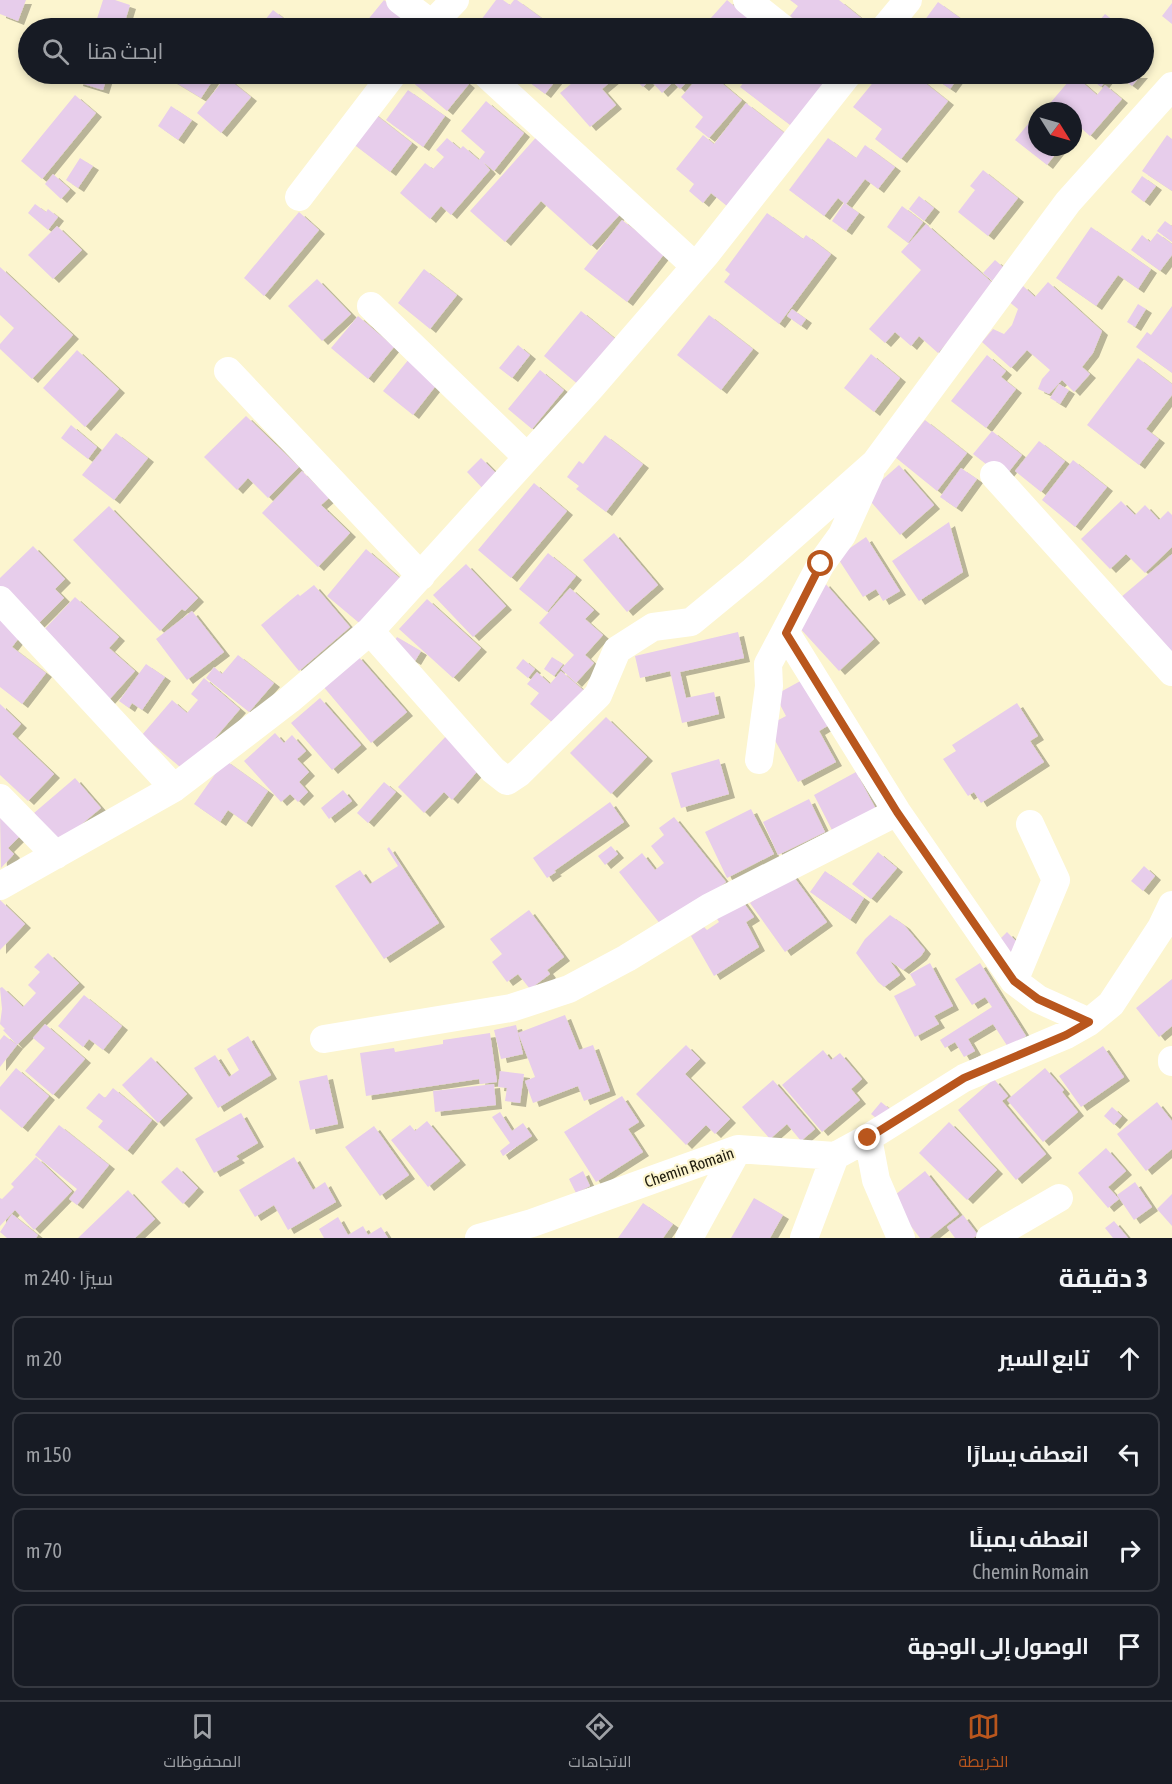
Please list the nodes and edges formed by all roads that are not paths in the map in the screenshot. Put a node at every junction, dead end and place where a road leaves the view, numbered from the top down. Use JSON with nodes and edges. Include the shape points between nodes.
{"nodes":[{"id":1,"x":400,"y":0,"type":"edge"},
{"id":2,"x":455,"y":0,"type":"edge"},
{"id":3,"x":747,"y":0,"type":"edge"},
{"id":4,"x":908,"y":0,"type":"edge"},
{"id":5,"x":421,"y":18,"type":"edge"},
{"id":6,"x":440,"y":18,"type":"edge"},
{"id":7,"x":770,"y":18,"type":"edge"},
{"id":8,"x":893,"y":18,"type":"edge"},
{"id":9,"x":385,"y":84,"type":"edge"},
{"id":10,"x":497,"y":84,"type":"edge"},
{"id":11,"x":837,"y":84,"type":"edge"},
{"id":12,"x":1172,"y":86,"type":"edge"},
{"id":13,"x":299,"y":196,"type":"dead end"},
{"id":14,"x":695,"y":266,"type":"junction"},
{"id":15,"x":371,"y":306,"type":"dead end"},
{"id":16,"x":228,"y":371,"type":"dead end"},
{"id":17,"x":527,"y":457,"type":"junction"},
{"id":18,"x":875,"y":463,"type":"junction"},
{"id":19,"x":994,"y":475,"type":"dead end"},
{"id":20,"x":422,"y":576,"type":"junction"},
{"id":21,"x":0,"y":600,"type":"edge"},
{"id":22,"x":370,"y":631,"type":"junction"},
{"id":23,"x":786,"y":633,"type":"junction"},
{"id":24,"x":1172,"y":672,"type":"edge"},
{"id":25,"x":759,"y":760,"type":"dead end"},
{"id":26,"x":174,"y":788,"type":"junction"},
{"id":27,"x":0,"y":798,"type":"edge"},
{"id":28,"x":897,"y":812,"type":"junction"},
{"id":29,"x":1030,"y":824,"type":"dead end"},
{"id":30,"x":56,"y":855,"type":"junction"},
{"id":31,"x":0,"y":886,"type":"edge"},
{"id":32,"x":1172,"y":905,"type":"edge"},
{"id":33,"x":1014,"y":981,"type":"junction"},
{"id":34,"x":1089,"y":1022,"type":"junction"},
{"id":35,"x":324,"y":1039,"type":"dead end"},
{"id":36,"x":868,"y":1138,"type":"junction"},
{"id":37,"x":738,"y":1149,"type":"junction"},
{"id":38,"x":835,"y":1156,"type":"junction"},
{"id":39,"x":1059,"y":1198,"type":"dead end"},
{"id":40,"x":478,"y":1238,"type":"edge"},
{"id":41,"x":689,"y":1238,"type":"edge"},
{"id":42,"x":804,"y":1238,"type":"edge"},
{"id":43,"x":900,"y":1238,"type":"edge"},
{"id":44,"x":990,"y":1238,"type":"edge"}],
"edges":[{"from":1,"to":5,"type":"street"},
{"from":2,"to":6,"type":"street"},
{"from":3,"to":7,"type":"street"},
{"from":4,"to":8,"type":"street"},
{"from":9,"to":13,"type":"street"},
{"from":10,"to":14,"type":"street"},
{"from":11,"to":14,"type":"street"},
{"from":12,"to":18,"type":"street","via":[[1068,202]]},
{"from":14,"to":17,"type":"street"},
{"from":15,"to":17,"type":"street"},
{"from":16,"to":20,"type":"street"},
{"from":17,"to":20,"type":"street"},
{"from":18,"to":22,"type":"street","via":[[691,622],[653,627],[617,650],[598,695],[507,781]]},
{"from":18,"to":23,"type":"street","via":[[842,535],[821,564]]},
{"from":19,"to":24,"type":"street"},
{"from":20,"to":22,"type":"street"},
{"from":21,"to":26,"type":"street"},
{"from":22,"to":26,"type":"street","via":[[289,700]]},
{"from":23,"to":25,"type":"street","via":[[768,664],[769,686]]},
{"from":23,"to":28,"type":"street"},
{"from":26,"to":30,"type":"street"},
{"from":27,"to":30,"type":"street"},
{"from":28,"to":33,"type":"street"},
{"from":28,"to":35,"type":"street","via":[[710,907],[569,989],[512,1008]]},
{"from":29,"to":33,"type":"street","via":[[1056,880]]},
{"from":30,"to":31,"type":"street"},
{"from":32,"to":34,"type":"street","via":[[1111,1004]]},
{"from":33,"to":34,"type":"street","via":[[1038,999]]},
{"from":34,"to":36,"type":"street","via":[[964,1078]]},
{"from":36,"to":38,"type":"street"},
{"from":36,"to":43,"type":"street","via":[[876,1180]]},
{"from":37,"to":38,"type":"street","name":"Chemin Romain"},
{"from":37,"to":40,"type":"street","name":"Chemin Romain","via":[[532,1223]]},
{"from":37,"to":41,"type":"street"},
{"from":38,"to":42,"type":"street"},
{"from":39,"to":44,"type":"street"}]}
